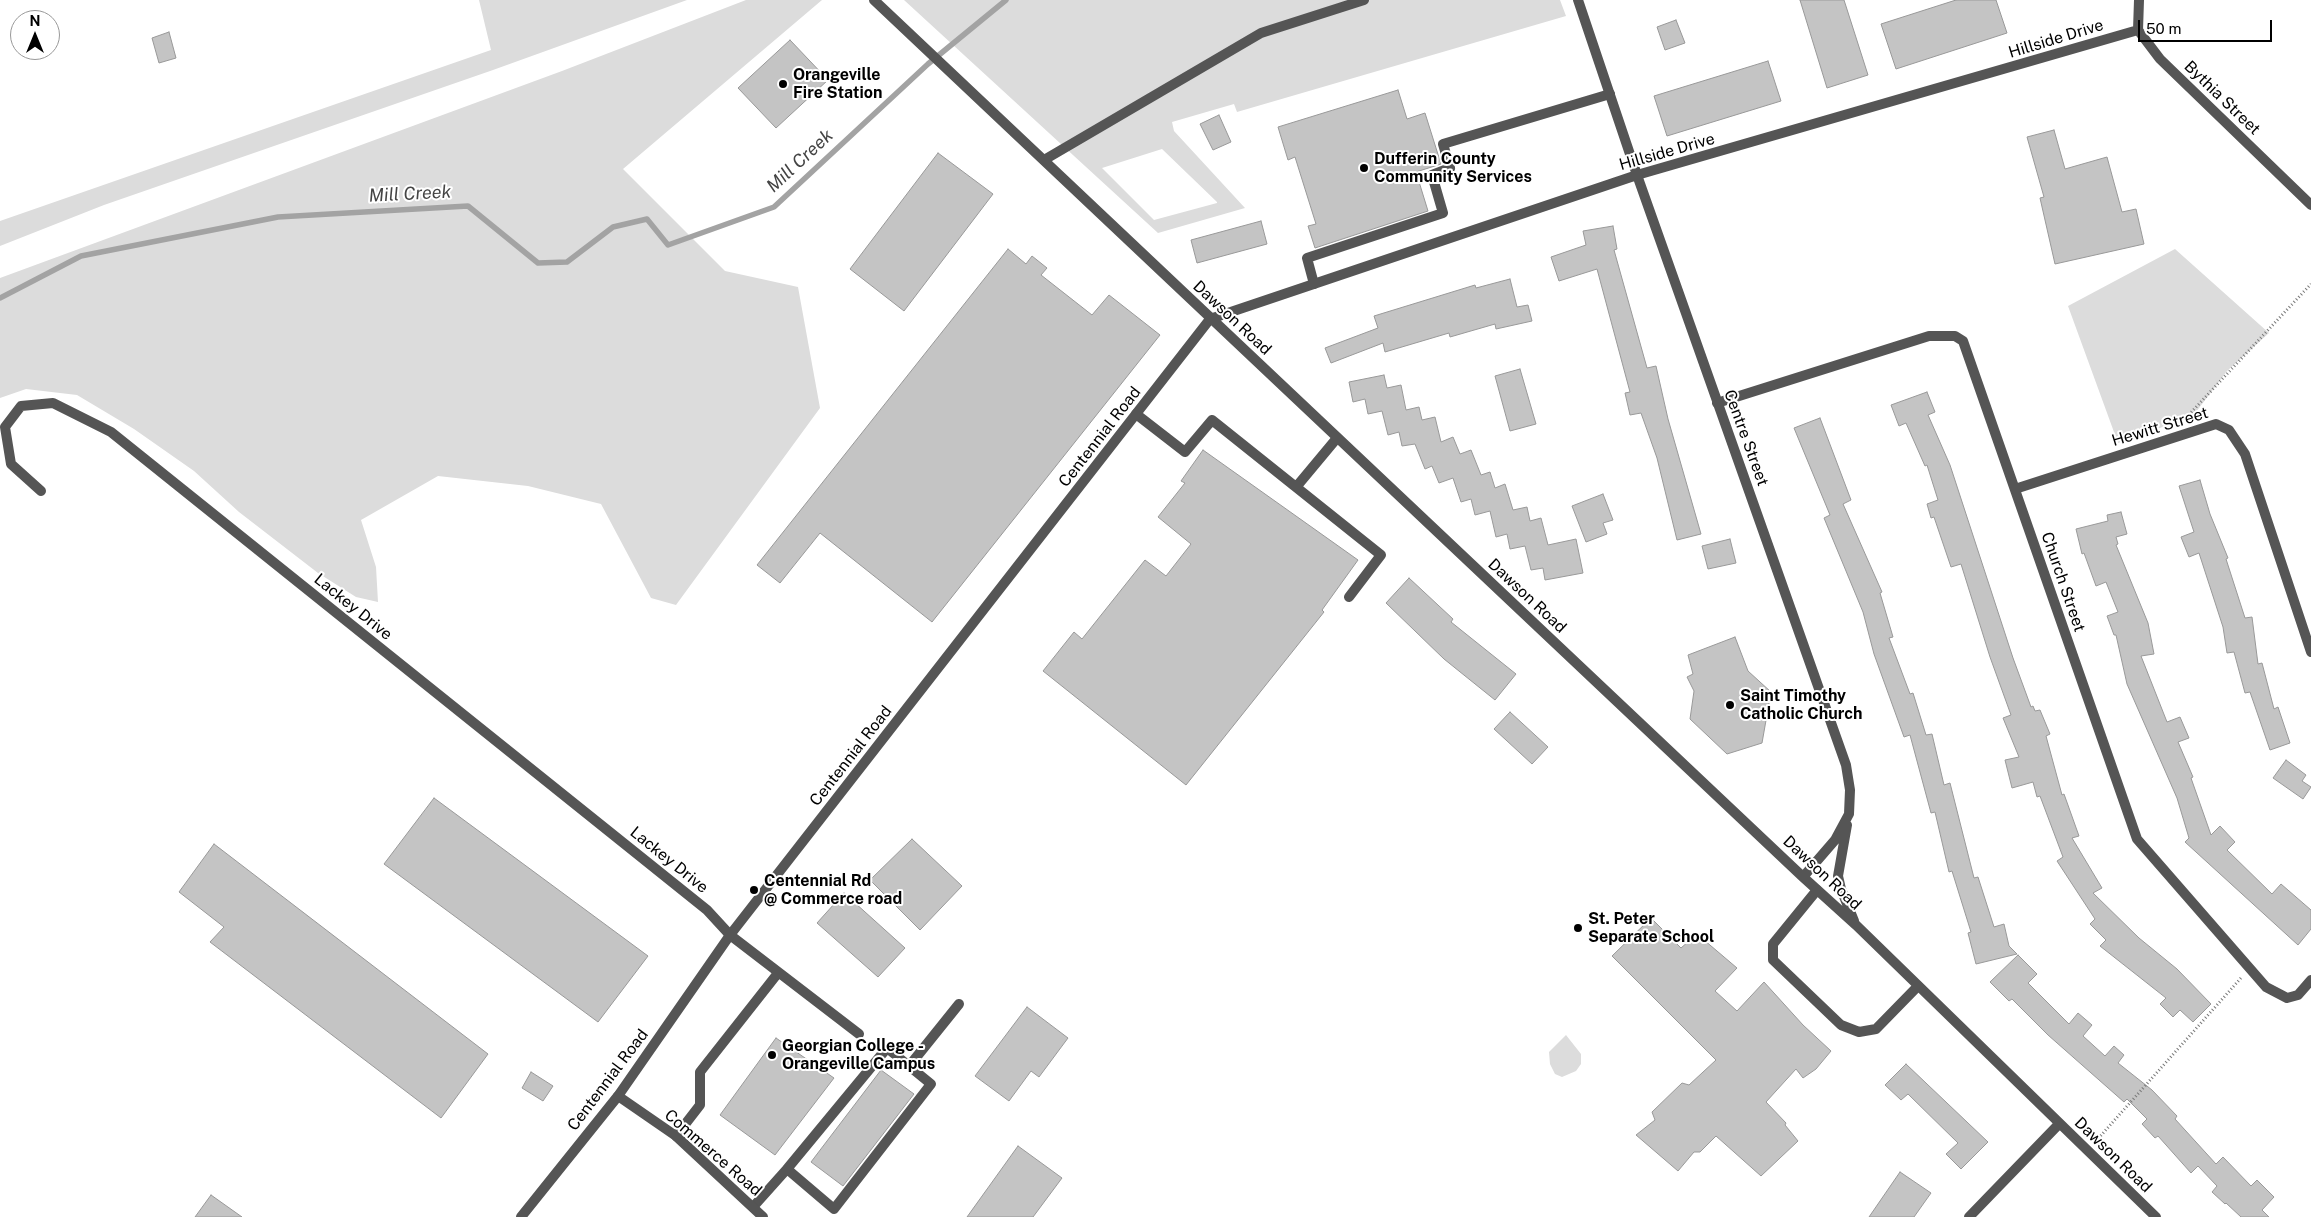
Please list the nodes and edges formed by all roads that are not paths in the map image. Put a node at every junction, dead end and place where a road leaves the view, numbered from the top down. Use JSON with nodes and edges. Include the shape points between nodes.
{"nodes":[{"id":1,"x":874,"y":0,"type":"edge"},
{"id":2,"x":1364,"y":0,"type":"edge"},
{"id":3,"x":1578,"y":0,"type":"edge"},
{"id":4,"x":2139,"y":0,"type":"edge"},
{"id":5,"x":2138,"y":30,"type":"junction"},
{"id":6,"x":1610,"y":94,"type":"junction"},
{"id":7,"x":1044,"y":160,"type":"junction"},
{"id":8,"x":1637,"y":175,"type":"junction"},
{"id":9,"x":2311,"y":205,"type":"edge"},
{"id":10,"x":1314,"y":284,"type":"junction"},
{"id":11,"x":1210,"y":318,"type":"junction"},
{"id":12,"x":1717,"y":403,"type":"junction"},
{"id":13,"x":1136,"y":414,"type":"junction"},
{"id":14,"x":1337,"y":438,"type":"junction"},
{"id":15,"x":1297,"y":486,"type":"junction"},
{"id":16,"x":2015,"y":488,"type":"junction"},
{"id":17,"x":41,"y":491,"type":"dead end"},
{"id":18,"x":1349,"y":597,"type":"dead end"},
{"id":19,"x":2311,"y":652,"type":"edge"},
{"id":20,"x":1849,"y":814,"type":"junction"},
{"id":21,"x":1803,"y":877,"type":"junction"},
{"id":22,"x":1817,"y":890,"type":"junction"},
{"id":23,"x":1856,"y":925,"type":"junction"},
{"id":24,"x":730,"y":935,"type":"junction"},
{"id":25,"x":778,"y":973,"type":"junction"},
{"id":26,"x":2311,"y":980,"type":"edge"},
{"id":27,"x":1918,"y":986,"type":"junction"},
{"id":28,"x":959,"y":1004,"type":"dead end"},
{"id":29,"x":859,"y":1034,"type":"dead end"},
{"id":30,"x":910,"y":1065,"type":"junction"},
{"id":31,"x":618,"y":1096,"type":"junction"},
{"id":32,"x":2059,"y":1124,"type":"junction"},
{"id":33,"x":676,"y":1136,"type":"junction"},
{"id":34,"x":788,"y":1169,"type":"junction"},
{"id":35,"x":753,"y":1207,"type":"junction"},
{"id":36,"x":521,"y":1217,"type":"edge"},
{"id":37,"x":763,"y":1217,"type":"edge"},
{"id":38,"x":1969,"y":1217,"type":"edge"},
{"id":39,"x":2156,"y":1217,"type":"edge"}],
"edges":[{"from":1,"to":7,"type":"street","name":"Dawson Road"},
{"from":2,"to":7,"type":"street","via":[[1262,33]]},
{"from":3,"to":6,"type":"street","name":"Centre Street"},
{"from":4,"to":5,"type":"street"},
{"from":5,"to":8,"type":"street","name":"Hillside Drive"},
{"from":5,"to":9,"type":"street","name":"Bythia Street","via":[[2160,58]]},
{"from":6,"to":8,"type":"street","name":"Centre Street"},
{"from":6,"to":10,"type":"street","via":[[1442,144],[1450,168],[1432,176],[1443,213],[1307,258]]},
{"from":7,"to":11,"type":"street","name":"Dawson Road"},
{"from":8,"to":10,"type":"street","name":"Hillside Drive"},
{"from":8,"to":12,"type":"street","name":"Centre Street"},
{"from":10,"to":11,"type":"street","name":"Hillside Drive"},
{"from":11,"to":13,"type":"street","name":"Centennial Road"},
{"from":11,"to":14,"type":"street","name":"Dawson Road"},
{"from":12,"to":16,"type":"street","name":"Church Street","via":[[1929,336],[1956,336],[1963,341]]},
{"from":12,"to":20,"type":"street","name":"Centre Street","via":[[1846,765]]},
{"from":13,"to":15,"type":"street","via":[[1185,452],[1212,420]]},
{"from":13,"to":24,"type":"street","name":"Centennial Road"},
{"from":14,"to":15,"type":"street"},
{"from":14,"to":21,"type":"street","name":"Dawson Road"},
{"from":15,"to":18,"type":"street","via":[[1381,555]]},
{"from":16,"to":19,"type":"street","name":"Hewitt Street","via":[[2216,424],[2229,430],[2245,454]]},
{"from":16,"to":26,"type":"street","name":"Church Street","via":[[2137,839],[2266,987],[2287,998],[2298,996]]},
{"from":17,"to":24,"type":"street","name":"Lackey Drive","via":[[11,464],[5,427],[21,406],[54,403],[112,432],[707,910]]},
{"from":20,"to":21,"type":"street","name":"Centre Street","via":[[1835,840]]},
{"from":20,"to":23,"type":"street","via":[[1838,876],[1840,889]]},
{"from":21,"to":22,"type":"street","name":"Dawson Road"},
{"from":22,"to":23,"type":"street","name":"Dawson Road"},
{"from":22,"to":27,"type":"street","via":[[1773,944],[1773,960],[1841,1025],[1859,1032],[1876,1029]]},
{"from":23,"to":27,"type":"street","name":"Dawson Road"},
{"from":24,"to":25,"type":"street","name":"Lackey Drive"},
{"from":24,"to":31,"type":"street","name":"Centennial Road"},
{"from":25,"to":29,"type":"street","name":"Lackey Drive"},
{"from":25,"to":33,"type":"street","via":[[700,1072],[700,1105]]},
{"from":27,"to":32,"type":"street","name":"Dawson Road"},
{"from":28,"to":30,"type":"street"},
{"from":30,"to":34,"type":"street","via":[[887,1048]]},
{"from":30,"to":34,"type":"street","via":[[931,1084],[834,1209]]},
{"from":31,"to":33,"type":"street","name":"Commerce Road"},
{"from":31,"to":36,"type":"street","name":"Centennial Road"},
{"from":32,"to":38,"type":"street"},
{"from":32,"to":39,"type":"street","name":"Dawson Road"},
{"from":33,"to":35,"type":"street","name":"Commerce Road"},
{"from":34,"to":35,"type":"street"},
{"from":35,"to":37,"type":"street","name":"Commerce Road"}]}
